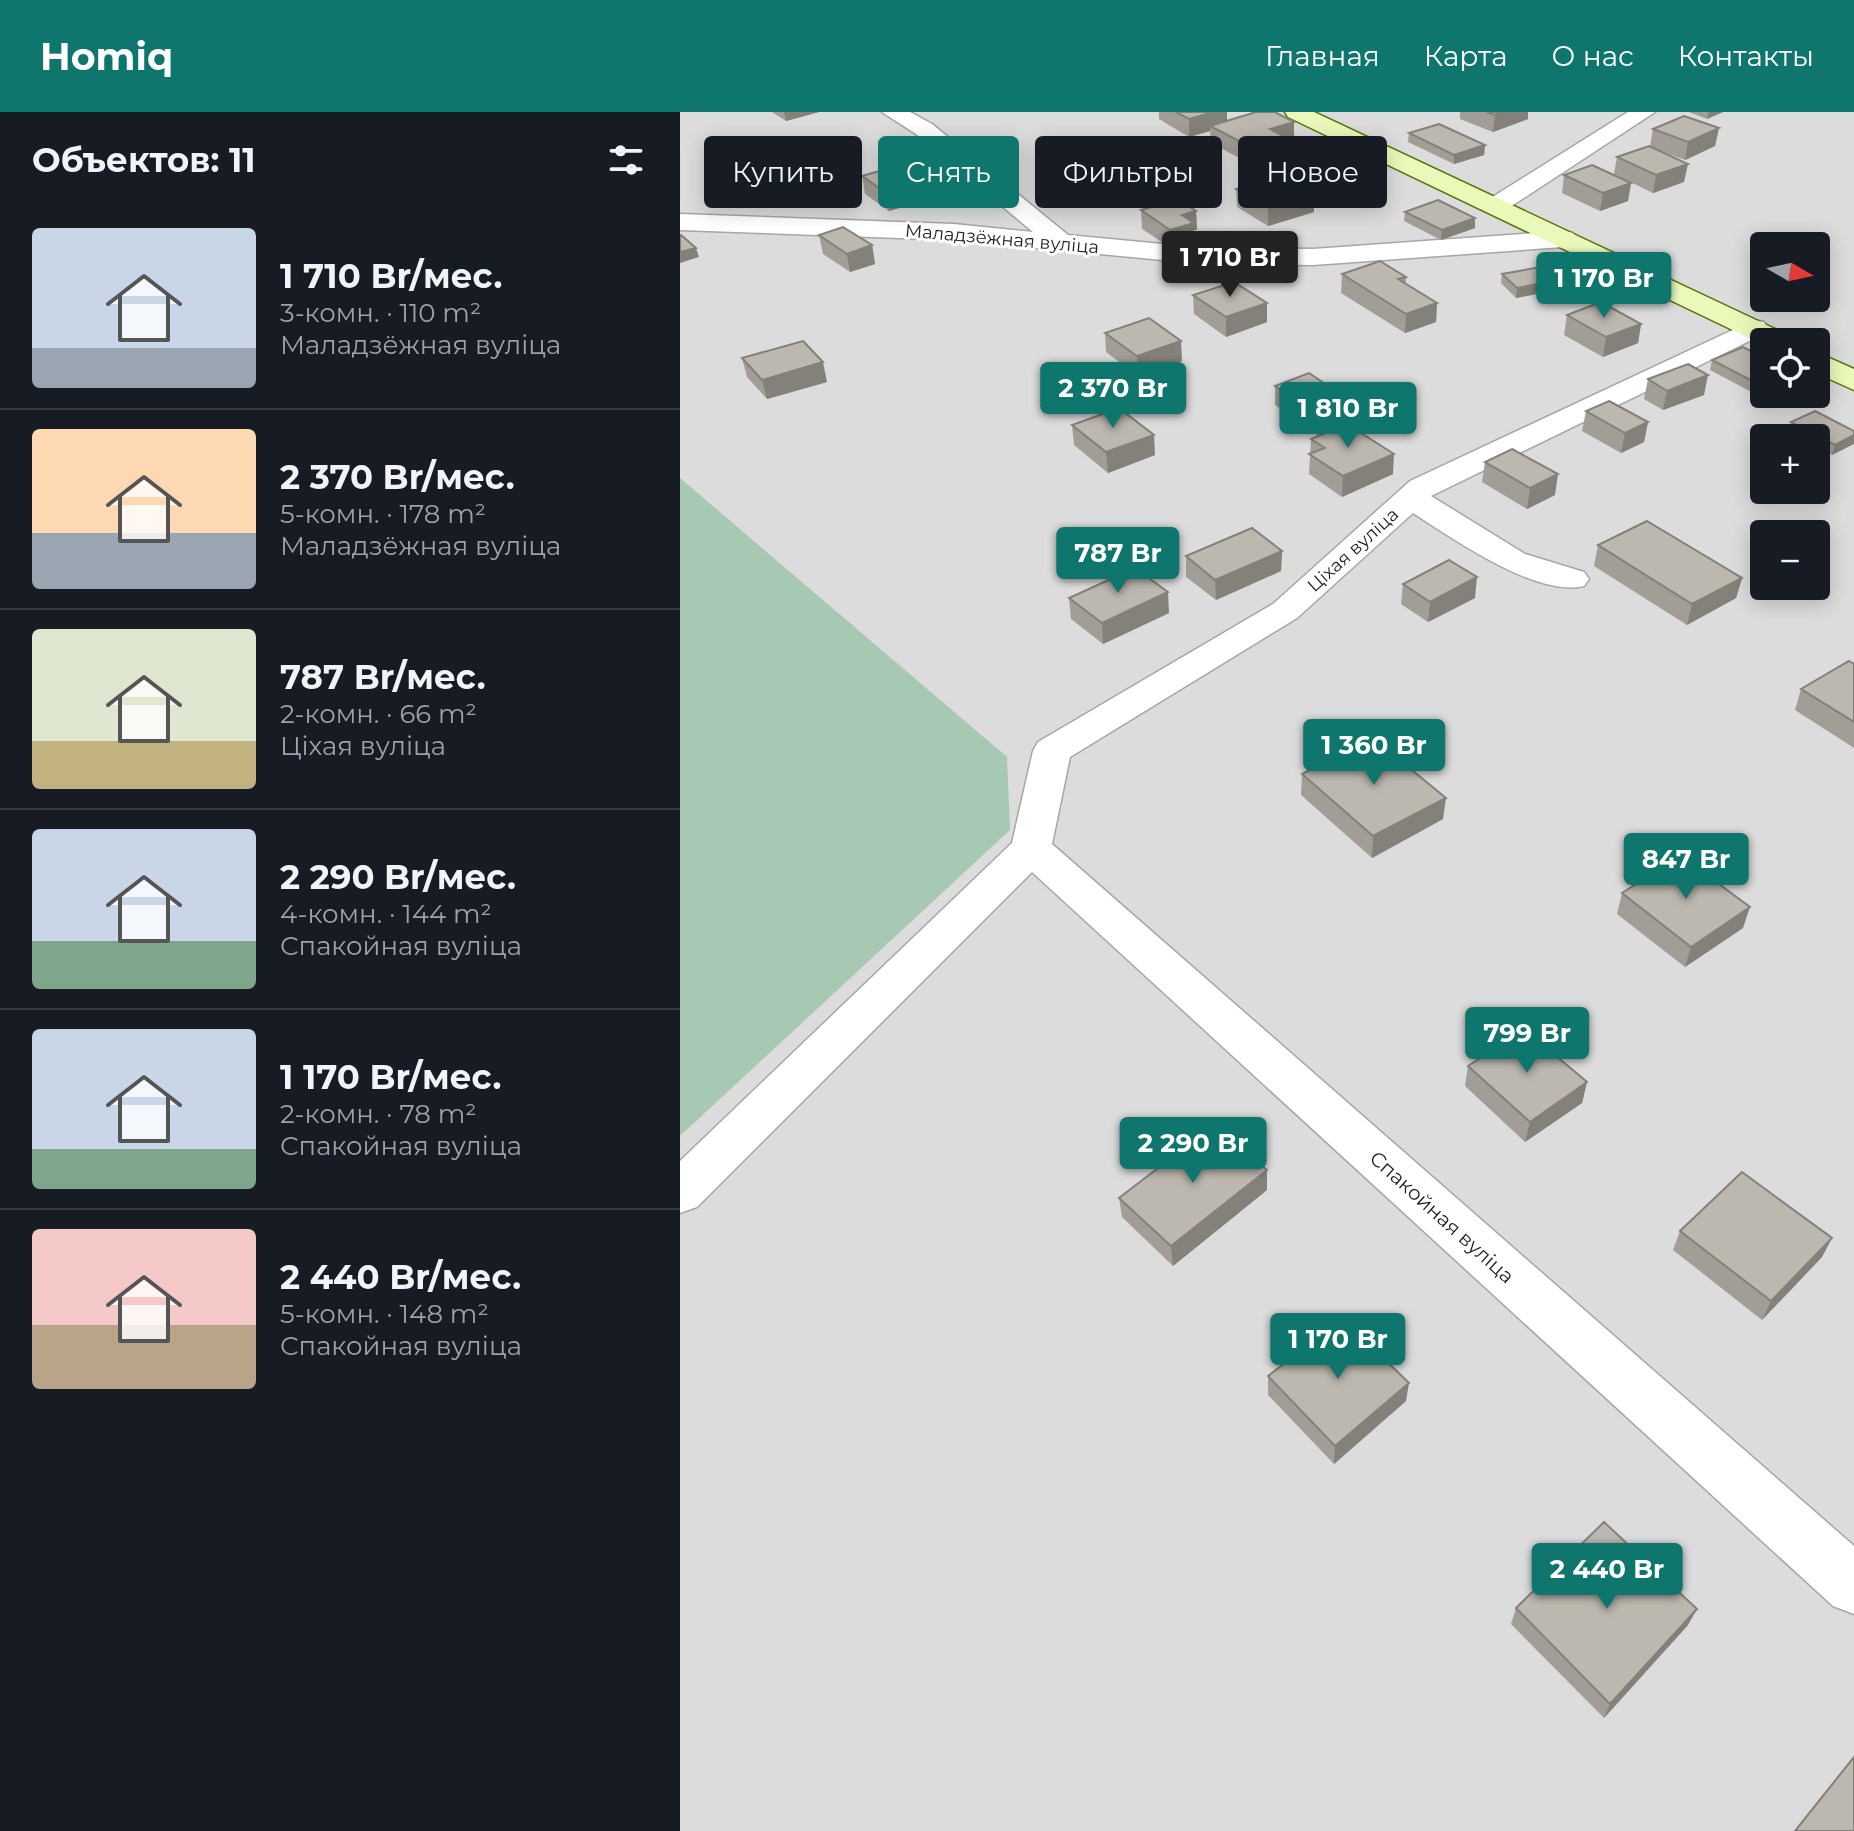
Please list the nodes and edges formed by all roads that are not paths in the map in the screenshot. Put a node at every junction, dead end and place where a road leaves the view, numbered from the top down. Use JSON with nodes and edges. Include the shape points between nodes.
{"nodes":[{"id":1,"x":893,"y":112,"type":"edge"},
{"id":2,"x":1296,"y":112,"type":"edge"},
{"id":3,"x":1644,"y":112,"type":"edge"},
{"id":4,"x":1495,"y":206,"type":"junction"},
{"id":5,"x":680,"y":222,"type":"edge"},
{"id":6,"x":1564,"y":239,"type":"junction"},
{"id":7,"x":1063,"y":244,"type":"junction"},
{"id":8,"x":1752,"y":328,"type":"edge"},
{"id":9,"x":1750,"y":343,"type":"edge"},
{"id":10,"x":1830,"y":368,"type":"edge"},
{"id":11,"x":1854,"y":381,"type":"edge"},
{"id":12,"x":1411,"y":498,"type":"junction"},
{"id":13,"x":1572,"y":579,"type":"dead end"},
{"id":14,"x":1031,"y":848,"type":"junction"},
{"id":15,"x":680,"y":1192,"type":"edge"},
{"id":16,"x":1854,"y":1585,"type":"edge"}],
"edges":[{"from":1,"to":7,"type":"street","via":[[924,129]]},
{"from":2,"to":4,"type":"street"},
{"from":3,"to":4,"type":"street"},
{"from":4,"to":6,"type":"street"},
{"from":5,"to":7,"type":"street","name":"Маладзёжная вуліца","via":[[954,232]]},
{"from":6,"to":7,"type":"street","name":"Маладзёжная вуліца","via":[[1313,257],[1204,256]]},
{"from":6,"to":8,"type":"street"},
{"from":9,"to":12,"type":"street","name":"Ціхая вуліца","via":[[1421,488]]},
{"from":10,"to":11,"type":"street"},
{"from":12,"to":13,"type":"street","via":[[1513,561]]},
{"from":12,"to":14,"type":"street","name":"Ціхая вуліца","via":[[1285,611],[1052,751]]},
{"from":14,"to":15,"type":"street"},
{"from":14,"to":16,"type":"street","name":"Спакойная вуліца"}]}
